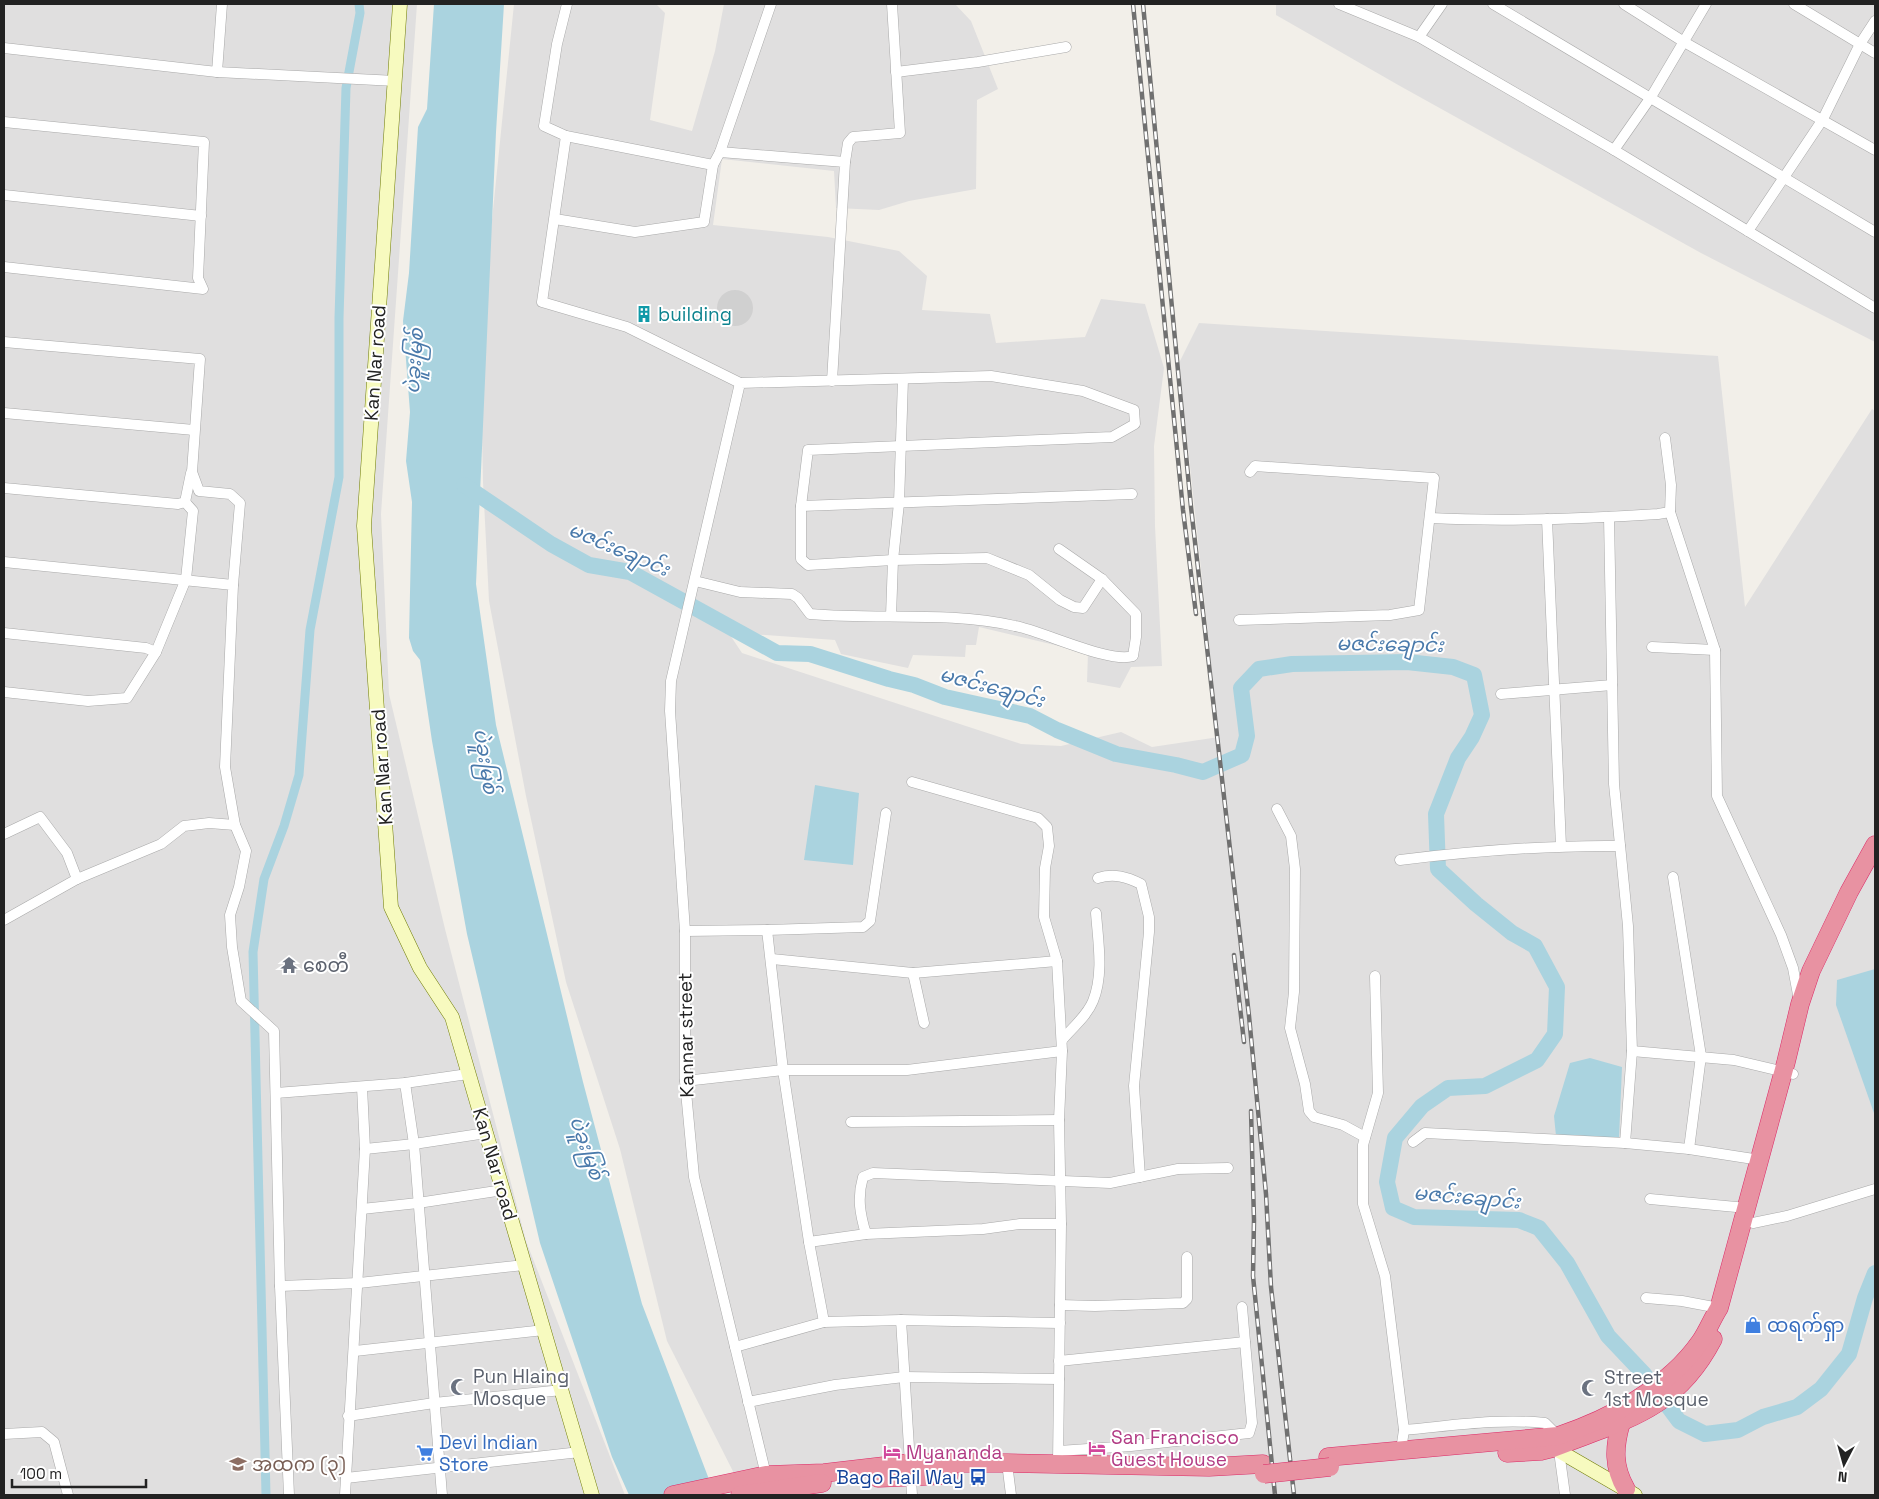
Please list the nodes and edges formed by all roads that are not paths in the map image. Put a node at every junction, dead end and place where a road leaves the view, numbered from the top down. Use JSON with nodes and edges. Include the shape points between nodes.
{"nodes":[{"id":1,"x":222,"y":4,"type":"edge"},
{"id":2,"x":400,"y":4,"type":"edge"},
{"id":3,"x":567,"y":4,"type":"edge"},
{"id":4,"x":771,"y":4,"type":"edge"},
{"id":5,"x":892,"y":4,"type":"edge"},
{"id":6,"x":1339,"y":4,"type":"edge"},
{"id":7,"x":1442,"y":4,"type":"edge"},
{"id":8,"x":1493,"y":4,"type":"edge"},
{"id":9,"x":1624,"y":4,"type":"edge"},
{"id":10,"x":1706,"y":4,"type":"edge"},
{"id":11,"x":1794,"y":4,"type":"edge"},
{"id":12,"x":1875,"y":21,"type":"edge"},
{"id":13,"x":1419,"y":37,"type":"junction"},
{"id":14,"x":1684,"y":42,"type":"junction"},
{"id":15,"x":1860,"y":44,"type":"junction"},
{"id":16,"x":1066,"y":47,"type":"dead end"},
{"id":17,"x":4,"y":48,"type":"edge"},
{"id":18,"x":1875,"y":54,"type":"edge"},
{"id":19,"x":217,"y":72,"type":"junction"},
{"id":20,"x":896,"y":72,"type":"junction"},
{"id":21,"x":396,"y":81,"type":"junction"},
{"id":22,"x":1651,"y":97,"type":"junction"},
{"id":23,"x":1823,"y":119,"type":"junction"},
{"id":24,"x":4,"y":122,"type":"edge"},
{"id":25,"x":566,"y":136,"type":"junction"},
{"id":26,"x":1614,"y":150,"type":"junction"},
{"id":27,"x":1875,"y":150,"type":"edge"},
{"id":28,"x":720,"y":152,"type":"junction"},
{"id":29,"x":845,"y":162,"type":"junction"},
{"id":30,"x":713,"y":165,"type":"junction"},
{"id":31,"x":1784,"y":177,"type":"junction"},
{"id":32,"x":4,"y":195,"type":"edge"},
{"id":33,"x":201,"y":216,"type":"junction"},
{"id":34,"x":555,"y":218,"type":"junction"},
{"id":35,"x":1748,"y":231,"type":"junction"},
{"id":36,"x":1875,"y":232,"type":"edge"},
{"id":37,"x":4,"y":267,"type":"edge"},
{"id":38,"x":1875,"y":308,"type":"edge"},
{"id":39,"x":4,"y":342,"type":"edge"},
{"id":40,"x":903,"y":379,"type":"junction"},
{"id":41,"x":832,"y":381,"type":"junction"},
{"id":42,"x":740,"y":383,"type":"junction"},
{"id":43,"x":4,"y":413,"type":"edge"},
{"id":44,"x":194,"y":430,"type":"junction"},
{"id":45,"x":1665,"y":438,"type":"dead end"},
{"id":46,"x":899,"y":447,"type":"junction"},
{"id":47,"x":192,"y":472,"type":"junction"},
{"id":48,"x":1250,"y":472,"type":"dead end"},
{"id":49,"x":4,"y":488,"type":"edge"},
{"id":50,"x":1132,"y":494,"type":"dead end"},
{"id":51,"x":185,"y":502,"type":"junction"},
{"id":52,"x":899,"y":503,"type":"junction"},
{"id":53,"x":801,"y":506,"type":"junction"},
{"id":54,"x":1670,"y":512,"type":"junction"},
{"id":55,"x":1609,"y":517,"type":"junction"},
{"id":56,"x":1431,"y":518,"type":"junction"},
{"id":57,"x":1547,"y":519,"type":"junction"},
{"id":58,"x":1059,"y":549,"type":"dead end"},
{"id":59,"x":893,"y":560,"type":"junction"},
{"id":60,"x":4,"y":562,"type":"edge"},
{"id":61,"x":186,"y":579,"type":"junction"},
{"id":62,"x":1102,"y":579,"type":"junction"},
{"id":63,"x":233,"y":585,"type":"junction"},
{"id":64,"x":694,"y":585,"type":"junction"},
{"id":65,"x":892,"y":616,"type":"junction"},
{"id":66,"x":1239,"y":620,"type":"dead end"},
{"id":67,"x":4,"y":633,"type":"edge"},
{"id":68,"x":1652,"y":647,"type":"dead end"},
{"id":69,"x":1715,"y":650,"type":"junction"},
{"id":70,"x":156,"y":652,"type":"junction"},
{"id":71,"x":1612,"y":685,"type":"junction"},
{"id":72,"x":1554,"y":689,"type":"junction"},
{"id":73,"x":4,"y":692,"type":"edge"},
{"id":74,"x":1501,"y":694,"type":"dead end"},
{"id":75,"x":912,"y":782,"type":"dead end"},
{"id":76,"x":1277,"y":809,"type":"dead end"},
{"id":77,"x":886,"y":813,"type":"dead end"},
{"id":78,"x":235,"y":825,"type":"junction"},
{"id":79,"x":4,"y":834,"type":"edge"},
{"id":80,"x":1875,"y":845,"type":"edge"},
{"id":81,"x":1561,"y":846,"type":"junction"},
{"id":82,"x":1620,"y":846,"type":"junction"},
{"id":83,"x":1400,"y":860,"type":"dead end"},
{"id":84,"x":1875,"y":865,"type":"edge"},
{"id":85,"x":1673,"y":877,"type":"dead end"},
{"id":86,"x":1098,"y":878,"type":"dead end"},
{"id":87,"x":77,"y":879,"type":"junction"},
{"id":88,"x":1096,"y":913,"type":"dead end"},
{"id":89,"x":4,"y":920,"type":"edge"},
{"id":90,"x":767,"y":930,"type":"junction"},
{"id":91,"x":684,"y":931,"type":"junction"},
{"id":92,"x":772,"y":959,"type":"junction"},
{"id":93,"x":1057,"y":960,"type":"junction"},
{"id":94,"x":913,"y":973,"type":"junction"},
{"id":95,"x":1376,"y":976,"type":"dead end"},
{"id":96,"x":1800,"y":1004,"type":"junction"},
{"id":97,"x":924,"y":1023,"type":"dead end"},
{"id":98,"x":1062,"y":1040,"type":"junction"},
{"id":99,"x":1062,"y":1051,"type":"junction"},
{"id":100,"x":1632,"y":1052,"type":"junction"},
{"id":101,"x":1701,"y":1056,"type":"junction"},
{"id":102,"x":783,"y":1070,"type":"junction"},
{"id":103,"x":1788,"y":1073,"type":"junction"},
{"id":104,"x":468,"y":1074,"type":"junction"},
{"id":105,"x":685,"y":1081,"type":"junction"},
{"id":106,"x":405,"y":1083,"type":"junction"},
{"id":107,"x":362,"y":1087,"type":"junction"},
{"id":108,"x":276,"y":1093,"type":"junction"},
{"id":109,"x":1059,"y":1120,"type":"junction"},
{"id":110,"x":851,"y":1122,"type":"dead end"},
{"id":111,"x":486,"y":1133,"type":"junction"},
{"id":112,"x":1365,"y":1137,"type":"junction"},
{"id":113,"x":1413,"y":1142,"type":"dead end"},
{"id":114,"x":1625,"y":1143,"type":"junction"},
{"id":115,"x":414,"y":1144,"type":"junction"},
{"id":116,"x":365,"y":1149,"type":"junction"},
{"id":117,"x":1688,"y":1149,"type":"junction"},
{"id":118,"x":1760,"y":1160,"type":"junction"},
{"id":119,"x":1228,"y":1168,"type":"dead end"},
{"id":120,"x":1140,"y":1176,"type":"junction"},
{"id":121,"x":1061,"y":1180,"type":"junction"},
{"id":122,"x":1875,"y":1189,"type":"edge"},
{"id":123,"x":503,"y":1190,"type":"junction"},
{"id":124,"x":1650,"y":1199,"type":"dead end"},
{"id":125,"x":418,"y":1204,"type":"junction"},
{"id":126,"x":362,"y":1209,"type":"junction"},
{"id":127,"x":1750,"y":1216,"type":"junction"},
{"id":128,"x":1061,"y":1224,"type":"junction"},
{"id":129,"x":866,"y":1234,"type":"junction"},
{"id":130,"x":809,"y":1242,"type":"junction"},
{"id":131,"x":1187,"y":1257,"type":"dead end"},
{"id":132,"x":524,"y":1264,"type":"junction"},
{"id":133,"x":424,"y":1275,"type":"junction"},
{"id":134,"x":359,"y":1283,"type":"junction"},
{"id":135,"x":280,"y":1286,"type":"junction"},
{"id":136,"x":1646,"y":1298,"type":"dead end"},
{"id":137,"x":1060,"y":1305,"type":"junction"},
{"id":138,"x":1242,"y":1307,"type":"dead end"},
{"id":139,"x":1718,"y":1308,"type":"junction"},
{"id":140,"x":901,"y":1320,"type":"junction"},
{"id":141,"x":824,"y":1322,"type":"junction"},
{"id":142,"x":1060,"y":1323,"type":"junction"},
{"id":143,"x":544,"y":1330,"type":"junction"},
{"id":144,"x":1245,"y":1342,"type":"junction"},
{"id":145,"x":429,"y":1344,"type":"junction"},
{"id":146,"x":734,"y":1347,"type":"junction"},
{"id":147,"x":355,"y":1351,"type":"junction"},
{"id":148,"x":1059,"y":1360,"type":"junction"},
{"id":149,"x":1680,"y":1375,"type":"junction"},
{"id":150,"x":904,"y":1376,"type":"junction"},
{"id":151,"x":1059,"y":1379,"type":"junction"},
{"id":152,"x":562,"y":1390,"type":"junction"},
{"id":153,"x":1657,"y":1396,"type":"junction"},
{"id":154,"x":748,"y":1402,"type":"junction"},
{"id":155,"x":434,"y":1403,"type":"junction"},
{"id":156,"x":348,"y":1416,"type":"junction"},
{"id":157,"x":1621,"y":1423,"type":"junction"},
{"id":158,"x":1404,"y":1430,"type":"junction"},
{"id":159,"x":4,"y":1434,"type":"edge"},
{"id":160,"x":1555,"y":1443,"type":"junction"},
{"id":161,"x":1401,"y":1450,"type":"junction"},
{"id":162,"x":580,"y":1452,"type":"junction"},
{"id":163,"x":1059,"y":1457,"type":"junction"},
{"id":164,"x":1329,"y":1462,"type":"junction"},
{"id":165,"x":439,"y":1467,"type":"junction"},
{"id":166,"x":1007,"y":1468,"type":"junction"},
{"id":167,"x":910,"y":1469,"type":"junction"},
{"id":168,"x":1264,"y":1469,"type":"junction"},
{"id":169,"x":346,"y":1478,"type":"junction"},
{"id":170,"x":758,"y":1488,"type":"edge"},
{"id":171,"x":1631,"y":1492,"type":"edge"},
{"id":172,"x":68,"y":1495,"type":"edge"},
{"id":173,"x":289,"y":1495,"type":"edge"},
{"id":174,"x":345,"y":1495,"type":"edge"},
{"id":175,"x":442,"y":1495,"type":"edge"},
{"id":176,"x":592,"y":1495,"type":"edge"},
{"id":177,"x":674,"y":1495,"type":"edge"},
{"id":178,"x":912,"y":1495,"type":"edge"},
{"id":179,"x":1011,"y":1495,"type":"edge"},
{"id":180,"x":1565,"y":1495,"type":"edge"}],
"edges":[{"from":1,"to":19,"type":"street"},
{"from":2,"to":21,"type":"street","name":"Kan Nar road"},
{"from":3,"to":25,"type":"street","via":[[544,126]]},
{"from":4,"to":28,"type":"street"},
{"from":5,"to":20,"type":"street"},
{"from":6,"to":13,"type":"street"},
{"from":7,"to":13,"type":"street"},
{"from":8,"to":22,"type":"street"},
{"from":9,"to":14,"type":"street"},
{"from":10,"to":14,"type":"street"},
{"from":11,"to":15,"type":"street"},
{"from":12,"to":15,"type":"street"},
{"from":13,"to":26,"type":"street"},
{"from":14,"to":22,"type":"street"},
{"from":14,"to":23,"type":"street"},
{"from":15,"to":18,"type":"street"},
{"from":15,"to":23,"type":"street"},
{"from":16,"to":20,"type":"street"},
{"from":17,"to":19,"type":"street"},
{"from":19,"to":21,"type":"street"},
{"from":20,"to":29,"type":"street","via":[[900,133],[854,137],[848,143]]},
{"from":21,"to":104,"type":"street","name":"Kan Nar road","via":[[364,526],[392,907],[420,968],[452,1017]]},
{"from":22,"to":26,"type":"street"},
{"from":22,"to":31,"type":"street"},
{"from":23,"to":27,"type":"street"},
{"from":23,"to":31,"type":"street"},
{"from":24,"to":33,"type":"street","via":[[204,142]]},
{"from":25,"to":30,"type":"street"},
{"from":25,"to":34,"type":"street"},
{"from":26,"to":35,"type":"street"},
{"from":28,"to":29,"type":"street"},
{"from":28,"to":30,"type":"street"},
{"from":29,"to":41,"type":"street"},
{"from":30,"to":34,"type":"street","via":[[704,222],[636,232]]},
{"from":31,"to":35,"type":"street"},
{"from":31,"to":36,"type":"street"},
{"from":32,"to":33,"type":"street"},
{"from":33,"to":37,"type":"street","via":[[198,278],[203,289]]},
{"from":34,"to":42,"type":"street","via":[[542,302],[626,328]]},
{"from":35,"to":38,"type":"street"},
{"from":39,"to":44,"type":"street","via":[[200,359]]},
{"from":40,"to":41,"type":"street"},
{"from":40,"to":46,"type":"street"},
{"from":40,"to":46,"type":"street","via":[[991,376],[1083,390],[1134,410],[1135,424],[1112,437]]},
{"from":41,"to":42,"type":"street"},
{"from":42,"to":64,"type":"street","name":"Kannar street"},
{"from":43,"to":44,"type":"street"},
{"from":44,"to":47,"type":"street"},
{"from":45,"to":54,"type":"street","via":[[1671,485]]},
{"from":46,"to":52,"type":"street"},
{"from":46,"to":53,"type":"street","via":[[808,450]]},
{"from":47,"to":51,"type":"street"},
{"from":47,"to":63,"type":"street","via":[[199,491],[230,494],[240,503]]},
{"from":48,"to":56,"type":"street","via":[[1255,466],[1434,478]]},
{"from":49,"to":51,"type":"street","via":[[178,504]]},
{"from":50,"to":52,"type":"street"},
{"from":51,"to":61,"type":"street","via":[[193,511]]},
{"from":52,"to":53,"type":"street"},
{"from":52,"to":59,"type":"street"},
{"from":53,"to":59,"type":"street","via":[[801,559],[808,565]]},
{"from":54,"to":55,"type":"street"},
{"from":54,"to":69,"type":"street"},
{"from":55,"to":57,"type":"street"},
{"from":55,"to":71,"type":"street"},
{"from":56,"to":57,"type":"street","via":[[1486,521]]},
{"from":56,"to":66,"type":"street","via":[[1419,610],[1390,615]]},
{"from":57,"to":72,"type":"street"},
{"from":58,"to":62,"type":"street"},
{"from":59,"to":62,"type":"street","via":[[987,558],[1029,575],[1060,600],[1083,608]]},
{"from":59,"to":65,"type":"street"},
{"from":60,"to":61,"type":"street"},
{"from":61,"to":63,"type":"street"},
{"from":61,"to":70,"type":"street"},
{"from":62,"to":65,"type":"street","via":[[1136,614],[1132,656],[1126,658],[1087,649],[1016,626],[968,619]]},
{"from":63,"to":78,"type":"street","via":[[225,768]]},
{"from":64,"to":65,"type":"street","via":[[740,592],[792,594],[810,614]]},
{"from":64,"to":91,"type":"street","name":"Kannar street","via":[[671,681],[670,711]]},
{"from":67,"to":70,"type":"street","via":[[146,648]]},
{"from":68,"to":69,"type":"street"},
{"from":69,"to":96,"type":"street","via":[[1717,796],[1781,934],[1793,968]]},
{"from":70,"to":73,"type":"street","via":[[127,698],[88,701]]},
{"from":71,"to":72,"type":"street"},
{"from":71,"to":82,"type":"street","via":[[1614,784]]},
{"from":72,"to":74,"type":"street"},
{"from":72,"to":81,"type":"street"},
{"from":75,"to":93,"type":"street","via":[[1038,818],[1047,827],[1044,917]]},
{"from":76,"to":112,"type":"street","via":[[1291,836],[1295,869],[1294,992],[1290,1028],[1309,1111],[1314,1117],[1343,1125]]},
{"from":77,"to":90,"type":"street","via":[[870,921],[863,927]]},
{"from":78,"to":87,"type":"street","via":[[209,823],[184,826],[161,844]]},
{"from":78,"to":108,"type":"street","via":[[246,851],[230,914],[240,1002],[274,1031]]},
{"from":79,"to":87,"type":"street","via":[[40,817],[67,854]]},
{"from":80,"to":96,"type":"highway","via":[[1823,945]]},
{"from":81,"to":82,"type":"street"},
{"from":81,"to":83,"type":"street","via":[[1478,850]]},
{"from":82,"to":100,"type":"street","via":[[1628,926]]},
{"from":84,"to":103,"type":"highway","via":[[1818,984]]},
{"from":85,"to":101,"type":"street"},
{"from":86,"to":120,"type":"street","via":[[1107,875],[1126,877],[1141,884],[1149,917],[1146,983],[1134,1086]]},
{"from":87,"to":89,"type":"street"},
{"from":88,"to":98,"type":"street","via":[[1099,954],[1093,1001]]},
{"from":90,"to":91,"type":"street"},
{"from":90,"to":92,"type":"street"},
{"from":91,"to":105,"type":"street","name":"Kannar street"},
{"from":92,"to":94,"type":"street"},
{"from":92,"to":102,"type":"street"},
{"from":93,"to":94,"type":"street"},
{"from":93,"to":98,"type":"street"},
{"from":94,"to":97,"type":"street"},
{"from":95,"to":112,"type":"street","via":[[1378,1093]]},
{"from":96,"to":103,"type":"highway"},
{"from":98,"to":99,"type":"street"},
{"from":99,"to":102,"type":"street","via":[[907,1070]]},
{"from":99,"to":109,"type":"street"},
{"from":100,"to":101,"type":"street"},
{"from":100,"to":114,"type":"street"},
{"from":101,"to":103,"type":"street"},
{"from":101,"to":117,"type":"street"},
{"from":102,"to":105,"type":"street"},
{"from":102,"to":130,"type":"street"},
{"from":103,"to":118,"type":"highway"},
{"from":103,"to":127,"type":"highway"},
{"from":104,"to":106,"type":"street"},
{"from":104,"to":111,"type":"street","name":"Kan Nar road"},
{"from":105,"to":146,"type":"street","name":"Kannar street","via":[[694,1177]]},
{"from":106,"to":107,"type":"street"},
{"from":106,"to":115,"type":"street"},
{"from":107,"to":108,"type":"street"},
{"from":107,"to":116,"type":"street"},
{"from":108,"to":135,"type":"street"},
{"from":109,"to":110,"type":"street"},
{"from":109,"to":121,"type":"street"},
{"from":111,"to":115,"type":"street"},
{"from":111,"to":123,"type":"street","name":"Kan Nar road"},
{"from":112,"to":158,"type":"street","via":[[1363,1204],[1385,1276]]},
{"from":113,"to":114,"type":"street","via":[[1425,1133]]},
{"from":114,"to":117,"type":"street"},
{"from":115,"to":116,"type":"street"},
{"from":115,"to":125,"type":"street"},
{"from":116,"to":126,"type":"street"},
{"from":117,"to":118,"type":"street"},
{"from":118,"to":127,"type":"highway"},
{"from":119,"to":120,"type":"street","via":[[1178,1169]]},
{"from":120,"to":121,"type":"street","via":[[1110,1183]]},
{"from":121,"to":128,"type":"street"},
{"from":121,"to":129,"type":"street","via":[[873,1173],[863,1178],[858,1192]]},
{"from":122,"to":127,"type":"street","via":[[1788,1216]]},
{"from":123,"to":125,"type":"street"},
{"from":123,"to":132,"type":"street","name":"Kan Nar road"},
{"from":124,"to":127,"type":"street"},
{"from":125,"to":126,"type":"street"},
{"from":125,"to":133,"type":"street"},
{"from":126,"to":134,"type":"street"},
{"from":127,"to":139,"type":"highway"},
{"from":127,"to":149,"type":"highway","via":[[1728,1312],[1707,1350]]},
{"from":128,"to":129,"type":"street"},
{"from":128,"to":137,"type":"street"},
{"from":129,"to":130,"type":"street"},
{"from":130,"to":141,"type":"street"},
{"from":131,"to":137,"type":"street","via":[[1187,1299],[1183,1303]]},
{"from":132,"to":133,"type":"street"},
{"from":132,"to":143,"type":"street","name":"Kan Nar road"},
{"from":133,"to":134,"type":"street"},
{"from":133,"to":145,"type":"street"},
{"from":134,"to":135,"type":"street"},
{"from":134,"to":147,"type":"street"},
{"from":135,"to":173,"type":"street"},
{"from":136,"to":139,"type":"street"},
{"from":137,"to":142,"type":"street"},
{"from":138,"to":144,"type":"street"},
{"from":139,"to":149,"type":"highway"},
{"from":140,"to":141,"type":"street"},
{"from":140,"to":142,"type":"street"},
{"from":140,"to":150,"type":"street"},
{"from":141,"to":146,"type":"street"},
{"from":142,"to":148,"type":"street"},
{"from":143,"to":145,"type":"street"},
{"from":143,"to":152,"type":"street","name":"Kan Nar road"},
{"from":144,"to":148,"type":"street"},
{"from":144,"to":163,"type":"street","via":[[1252,1423],[1249,1433]]},
{"from":145,"to":147,"type":"street"},
{"from":145,"to":155,"type":"street"},
{"from":146,"to":154,"type":"street","name":"Kannar street"},
{"from":147,"to":156,"type":"street"},
{"from":148,"to":151,"type":"street"},
{"from":149,"to":153,"type":"highway"},
{"from":150,"to":151,"type":"street"},
{"from":150,"to":154,"type":"street"},
{"from":150,"to":167,"type":"street"},
{"from":151,"to":163,"type":"street"},
{"from":152,"to":155,"type":"street"},
{"from":152,"to":162,"type":"street","name":"Kan Nar road"},
{"from":153,"to":157,"type":"highway"},
{"from":153,"to":160,"type":"highway","via":[[1580,1428]]},
{"from":154,"to":170,"type":"street","name":"Kannar street"},
{"from":155,"to":156,"type":"street"},
{"from":155,"to":165,"type":"street"},
{"from":156,"to":169,"type":"street"},
{"from":157,"to":160,"type":"highway"},
{"from":157,"to":171,"type":"highway","via":[[1615,1452],[1616,1466]]},
{"from":158,"to":160,"type":"street","via":[[1529,1421],[1545,1423]]},
{"from":158,"to":161,"type":"street"},
{"from":159,"to":172,"type":"street","via":[[42,1432],[54,1442]]},
{"from":160,"to":161,"type":"highway"},
{"from":160,"to":164,"type":"highway","via":[[1541,1451]]},
{"from":160,"to":171,"type":"street"},
{"from":160,"to":180,"type":"street"},
{"from":161,"to":164,"type":"highway"},
{"from":162,"to":165,"type":"street"},
{"from":162,"to":176,"type":"street","name":"Kan Nar road"},
{"from":163,"to":166,"type":"highway"},
{"from":163,"to":168,"type":"highway"},
{"from":164,"to":168,"type":"highway"},
{"from":165,"to":169,"type":"street"},
{"from":165,"to":175,"type":"street"},
{"from":166,"to":167,"type":"highway"},
{"from":166,"to":168,"type":"highway","via":[[1211,1478]]},
{"from":166,"to":179,"type":"street"},
{"from":167,"to":170,"type":"highway","via":[[824,1473]]},
{"from":167,"to":178,"type":"street"},
{"from":169,"to":174,"type":"street"},
{"from":170,"to":177,"type":"highway"}]}
